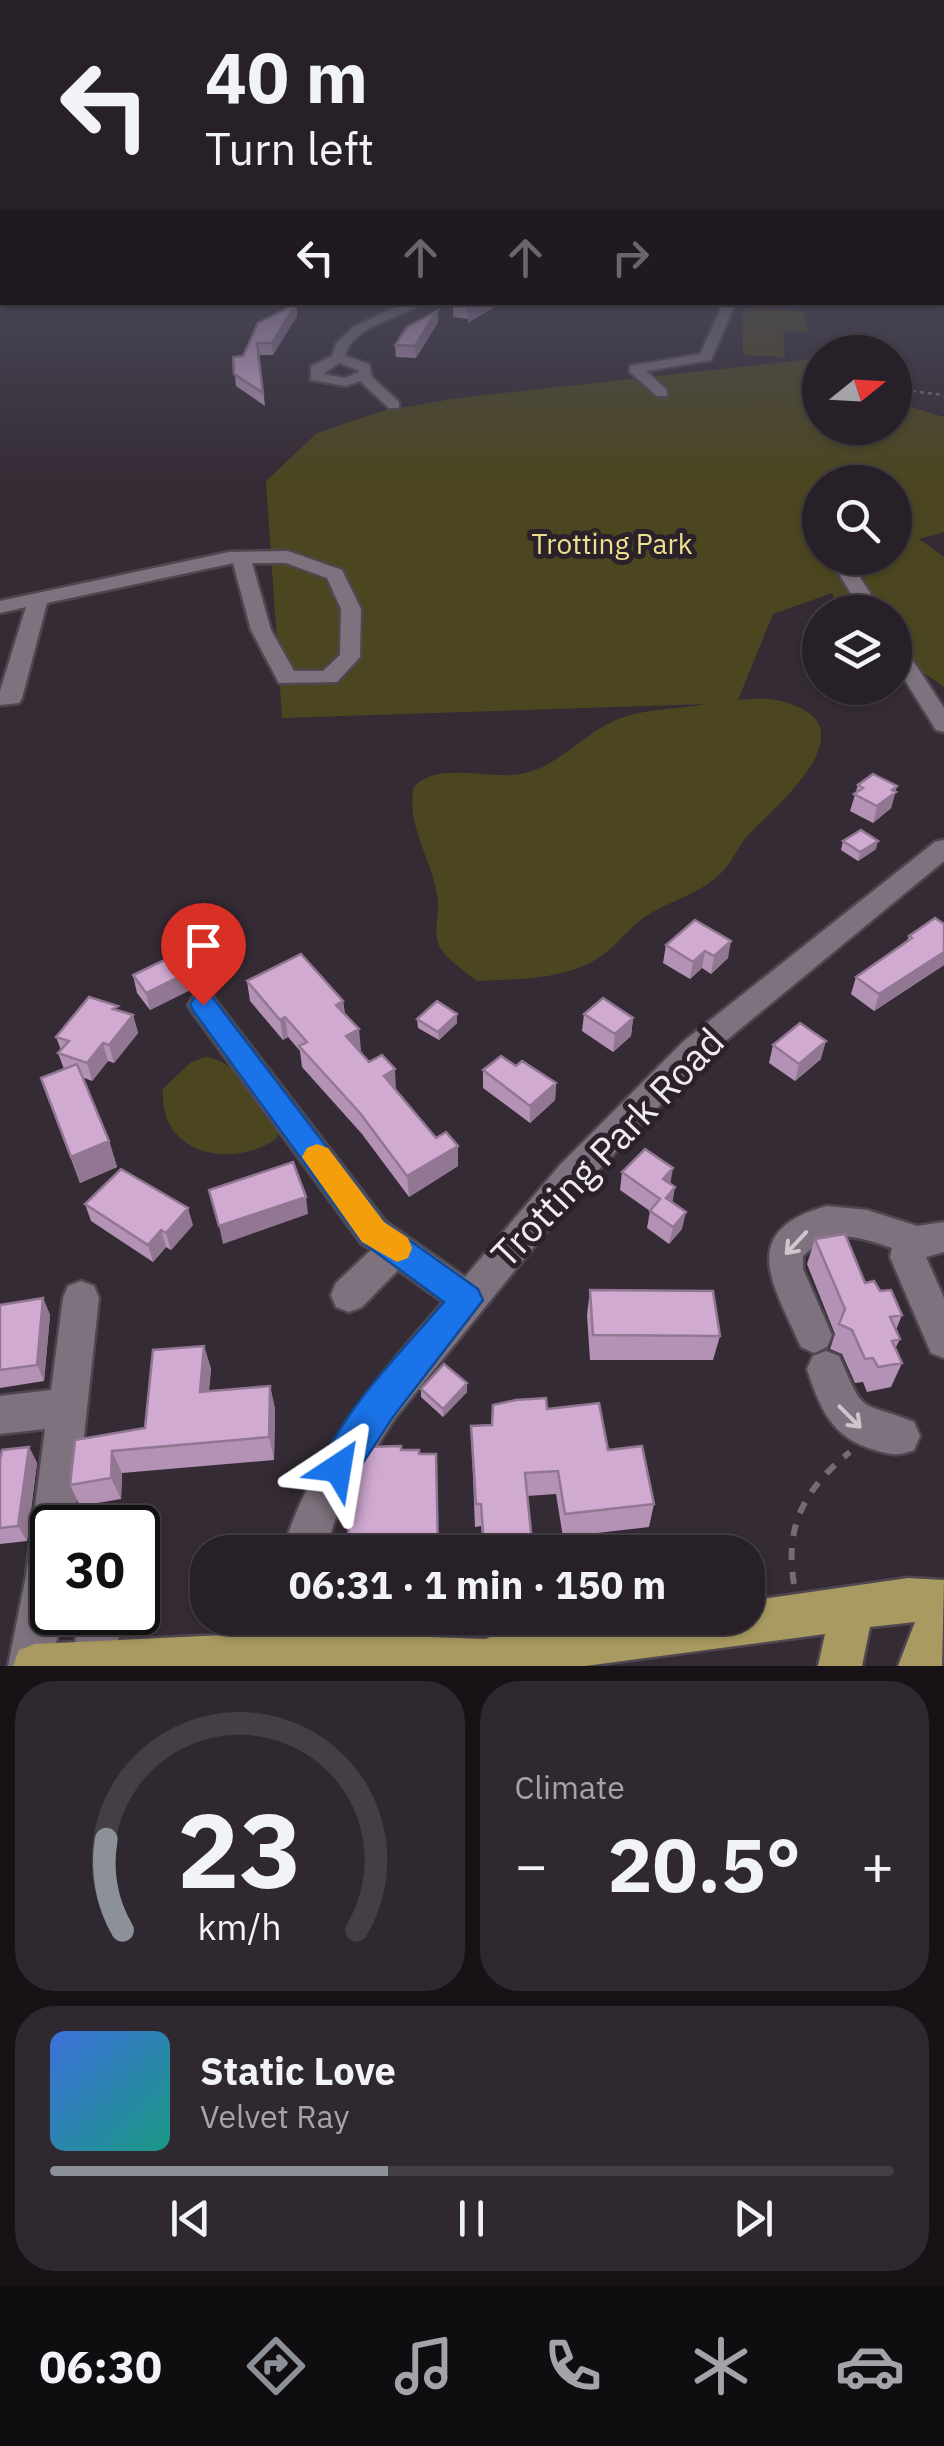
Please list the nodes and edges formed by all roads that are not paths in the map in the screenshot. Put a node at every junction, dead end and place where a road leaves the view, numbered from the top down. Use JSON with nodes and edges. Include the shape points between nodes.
{"nodes":[{"id":1,"x":361,"y":331,"type":"edge"},
{"id":2,"x":715,"y":331,"type":"edge"},
{"id":3,"x":338,"y":358,"type":"junction"},
{"id":4,"x":364,"y":377,"type":"junction"},
{"id":5,"x":662,"y":393,"type":"dead end"},
{"id":6,"x":394,"y":405,"type":"dead end"},
{"id":7,"x":241,"y":558,"type":"junction"},
{"id":8,"x":38,"y":598,"type":"junction"},
{"id":9,"x":0,"y":607,"type":"edge"},
{"id":10,"x":912,"y":675,"type":"edge"},
{"id":11,"x":6,"y":698,"type":"edge"},
{"id":12,"x":944,"y":725,"type":"edge"},
{"id":13,"x":944,"y":848,"type":"edge"},
{"id":14,"x":203,"y":1005,"type":"dead end"},
{"id":15,"x":930,"y":1240,"type":"edge"},
{"id":16,"x":397,"y":1248,"type":"junction"},
{"id":17,"x":350,"y":1294,"type":"dead end"},
{"id":18,"x":81,"y":1298,"type":"dead end"},
{"id":19,"x":466,"y":1300,"type":"junction"},
{"id":20,"x":944,"y":1340,"type":"edge"},
{"id":21,"x":68,"y":1407,"type":"junction"},
{"id":22,"x":0,"y":1415,"type":"edge"},
{"id":23,"x":888,"y":1434,"type":"road end"},
{"id":24,"x":56,"y":1505,"type":"edge"},
{"id":25,"x":309,"y":1535,"type":"edge"},
{"id":26,"x":944,"y":1603,"type":"edge"},
{"id":27,"x":852,"y":1608,"type":"junction"},
{"id":28,"x":39,"y":1635,"type":"edge"},
{"id":29,"x":97,"y":1635,"type":"edge"},
{"id":30,"x":277,"y":1635,"type":"edge"},
{"id":31,"x":454,"y":1656,"type":"junction"},
{"id":32,"x":370,"y":1660,"type":"edge"},
{"id":33,"x":94,"y":1662,"type":"junction"},
{"id":34,"x":33,"y":1666,"type":"edge"},
{"id":35,"x":538,"y":1666,"type":"edge"},
{"id":36,"x":840,"y":1666,"type":"edge"},
{"id":37,"x":920,"y":1666,"type":"edge"}],
"edges":[{"from":1,"to":3,"type":"street","via":[[342,344]]},
{"from":2,"to":5,"type":"street","via":[[706,357],[635,369]]},
{"from":3,"to":4,"type":"street","via":[[364,366]]},
{"from":3,"to":4,"type":"street","via":[[316,369],[316,377]]},
{"from":4,"to":6,"type":"street"},
{"from":7,"to":7,"type":"street","via":[[260,630],[287,678],[329,677],[350,656],[351,608],[335,574],[288,557]]},
{"from":7,"to":8,"type":"street"},
{"from":8,"to":9,"type":"street"},
{"from":8,"to":11,"type":"street"},
{"from":10,"to":12,"type":"street"},
{"from":13,"to":19,"type":"street","name":"Trotting Park Road","via":[[695,1049],[572,1175]]},
{"from":14,"to":16,"type":"street","via":[[373,1232]]},
{"from":15,"to":20,"type":"street","via":[[909,1248],[910,1268]]},
{"from":15,"to":23,"type":"street","one_way":true,"via":[[831,1221],[786,1249],[785,1269],[845,1416],[864,1430]]},
{"from":16,"to":17,"type":"street"},
{"from":16,"to":19,"type":"street"},
{"from":18,"to":21,"type":"street"},
{"from":19,"to":25,"type":"street","name":"Trotting Park Road","via":[[352,1445]]},
{"from":21,"to":22,"type":"street"},
{"from":21,"to":24,"type":"street"},
{"from":26,"to":27,"type":"main road"},
{"from":26,"to":37,"type":"main road"},
{"from":27,"to":31,"type":"main road"},
{"from":27,"to":36,"type":"main road"},
{"from":28,"to":34,"type":"street"},
{"from":29,"to":33,"type":"street"},
{"from":30,"to":32,"type":"main road"},
{"from":30,"to":33,"type":"main road"},
{"from":31,"to":32,"type":"main road"},
{"from":31,"to":35,"type":"main road"},
{"from":33,"to":34,"type":"main road"}]}
